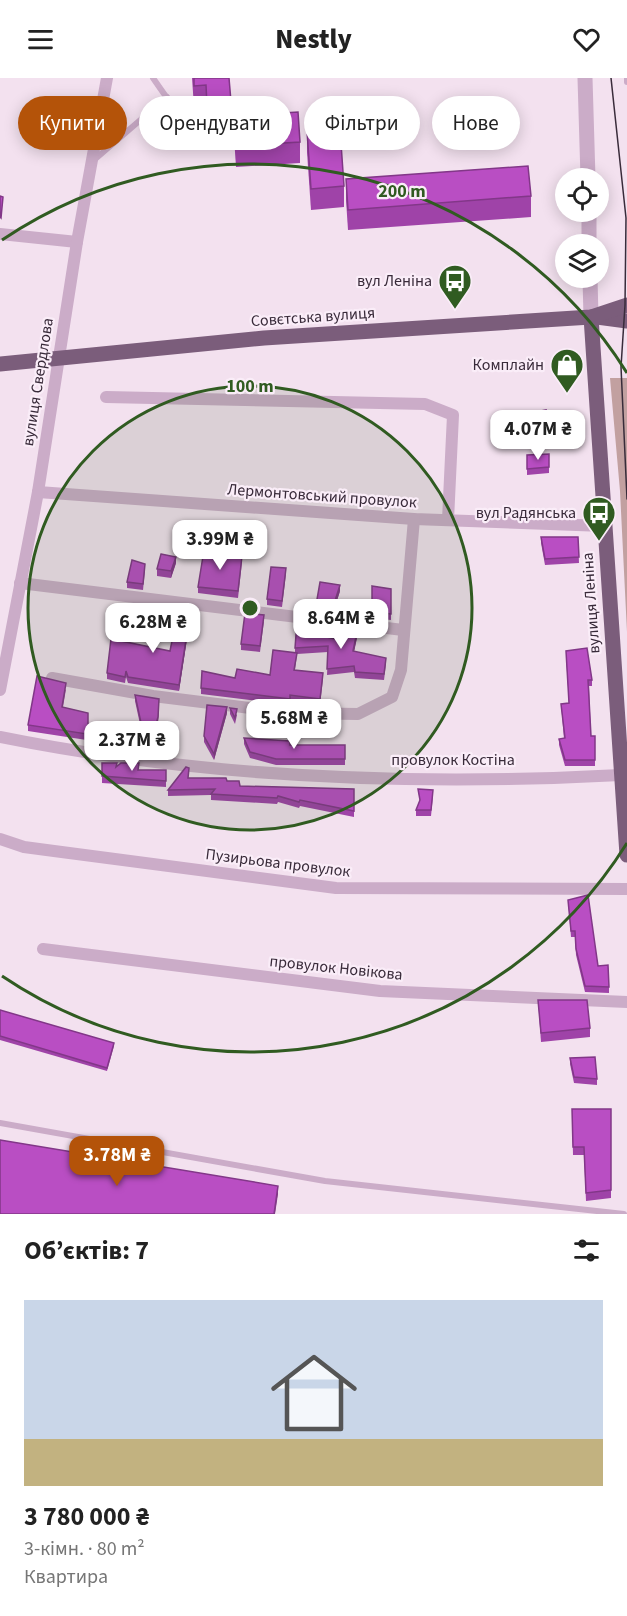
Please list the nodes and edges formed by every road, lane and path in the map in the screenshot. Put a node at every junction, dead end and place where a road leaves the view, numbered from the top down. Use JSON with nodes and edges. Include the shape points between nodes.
{"nodes":[{"id":1,"x":107,"y":78,"type":"edge"},
{"id":2,"x":153,"y":78,"type":"edge"},
{"id":3,"x":585,"y":78,"type":"edge"},
{"id":4,"x":166,"y":96,"type":"edge"},
{"id":5,"x":139,"y":122,"type":"edge"},
{"id":6,"x":94,"y":161,"type":"junction"},
{"id":7,"x":588,"y":168,"type":"edge"},
{"id":8,"x":0,"y":234,"type":"edge"},
{"id":9,"x":77,"y":242,"type":"junction"},
{"id":10,"x":590,"y":288,"type":"edge"},
{"id":11,"x":627,"y":305,"type":"edge"},
{"id":12,"x":591,"y":316,"type":"junction"},
{"id":13,"x":627,"y":321,"type":"edge"},
{"id":14,"x":58,"y":357,"type":"junction"},
{"id":15,"x":0,"y":363,"type":"edge"},
{"id":16,"x":106,"y":397,"type":"dead end"},
{"id":17,"x":38,"y":492,"type":"junction"},
{"id":18,"x":414,"y":519,"type":"junction"},
{"id":19,"x":448,"y":520,"type":"junction"},
{"id":20,"x":604,"y":526,"type":"junction"},
{"id":21,"x":20,"y":583,"type":"junction"},
{"id":22,"x":404,"y":630,"type":"junction"},
{"id":23,"x":52,"y":678,"type":"edge"},
{"id":24,"x":0,"y":690,"type":"edge"},
{"id":25,"x":0,"y":737,"type":"edge"},
{"id":26,"x":621,"y":775,"type":"junction"},
{"id":27,"x":0,"y":839,"type":"edge"},
{"id":28,"x":627,"y":855,"type":"edge"},
{"id":29,"x":627,"y":889,"type":"edge"},
{"id":30,"x":43,"y":949,"type":"dead end"},
{"id":31,"x":627,"y":1002,"type":"edge"},
{"id":32,"x":0,"y":1123,"type":"edge"},
{"id":33,"x":624,"y":1214,"type":"edge"}],
"edges":[{"from":1,"to":6,"type":"street","name":"вулиця Свердлова"},
{"from":2,"to":4,"type":"lane"},
{"from":3,"to":7,"type":"street"},
{"from":5,"to":6,"type":"lane"},
{"from":6,"to":9,"type":"street","name":"вулиця Свердлова"},
{"from":8,"to":9,"type":"street"},
{"from":9,"to":14,"type":"street","name":"вулиця Свердлова"},
{"from":10,"to":12,"type":"street","name":"вулиця Леніна"},
{"from":11,"to":12,"type":"main road","name":"Совєтська вулиця"},
{"from":12,"to":13,"type":"main road"},
{"from":12,"to":14,"type":"main road","name":"Совєтська вулиця","via":[[264,338]]},
{"from":12,"to":20,"type":"main road","name":"вулиця Леніна"},
{"from":14,"to":15,"type":"main road","name":"Совєтська вулиця"},
{"from":14,"to":17,"type":"street","name":"вулиця Свердлова"},
{"from":16,"to":19,"type":"street","via":[[425,404],[453,415]]},
{"from":17,"to":18,"type":"street","name":"Лермонтовський провулок"},
{"from":17,"to":21,"type":"street","name":"вулиця Свердлова"},
{"from":18,"to":19,"type":"street","name":"Лермонтовський провулок"},
{"from":18,"to":22,"type":"street"},
{"from":19,"to":20,"type":"street","name":"Лермонтовський провулок"},
{"from":20,"to":26,"type":"main road","name":"вулиця Леніна"},
{"from":21,"to":22,"type":"street"},
{"from":21,"to":24,"type":"street","name":"вулиця Свердлова"},
{"from":22,"to":23,"type":"street","via":[[400,670],[392,697],[358,714],[280,712]]},
{"from":25,"to":26,"type":"street","name":"провулок Костіна","via":[[77,752],[260,772],[415,778]]},
{"from":26,"to":28,"type":"main road","name":"вулиця Леніна"},
{"from":27,"to":29,"type":"street","name":"Пузирьова провулок","via":[[24,847],[336,888]]},
{"from":30,"to":31,"type":"street","name":"провулок Новікова","via":[[380,992]]},
{"from":32,"to":33,"type":"lane","via":[[325,1181]]}]}
